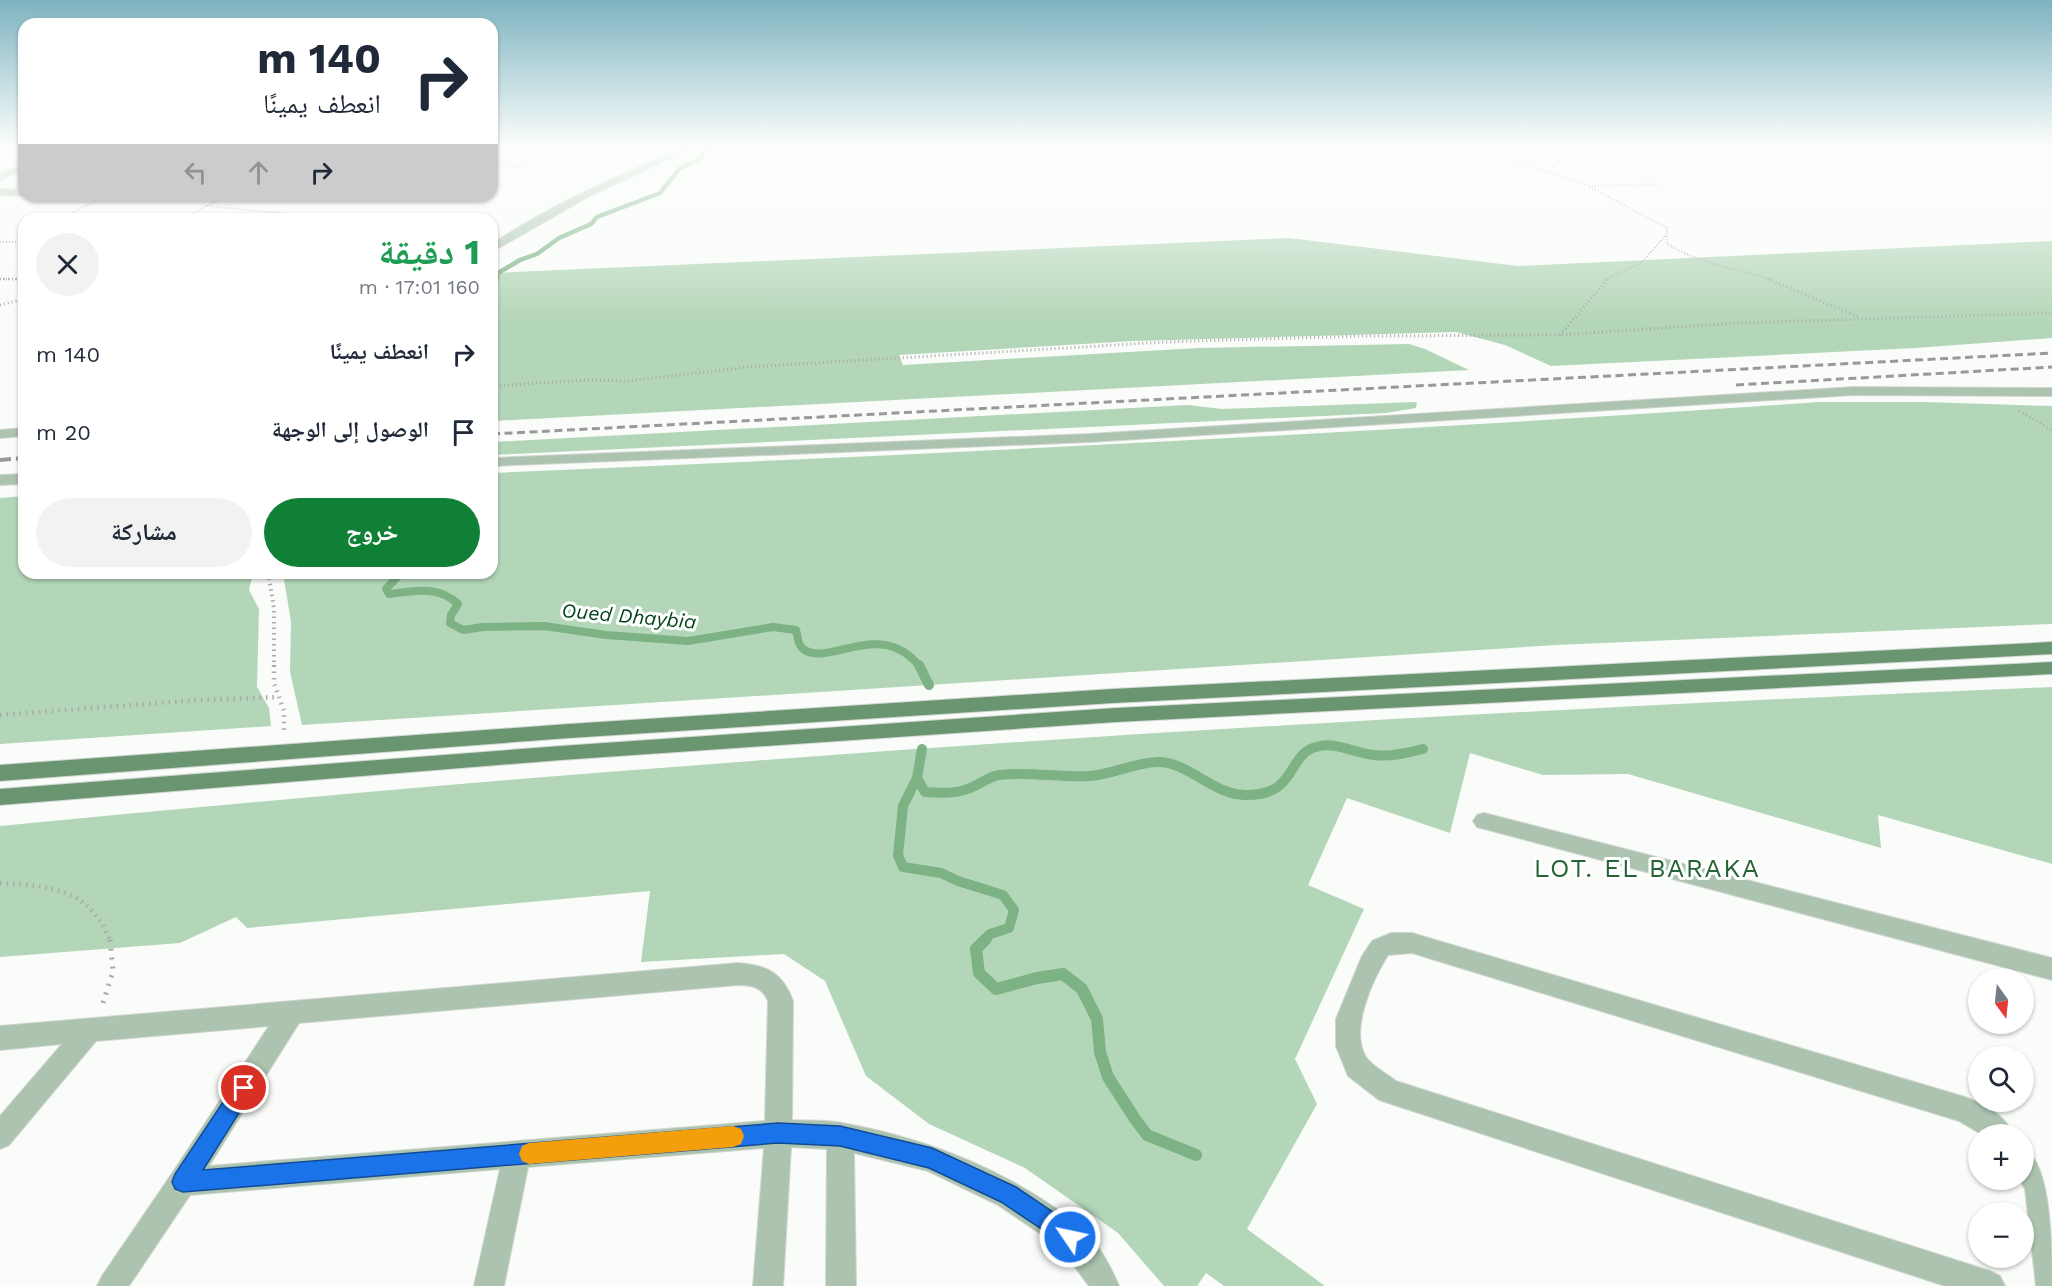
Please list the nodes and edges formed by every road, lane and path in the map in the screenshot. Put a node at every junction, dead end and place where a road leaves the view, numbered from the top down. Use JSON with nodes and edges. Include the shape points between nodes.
{"nodes":[{"id":1,"x":88,"y":205,"type":"edge"},
{"id":2,"x":566,"y":205,"type":"edge"},
{"id":3,"x":1625,"y":205,"type":"edge"},
{"id":4,"x":207,"y":206,"type":"joint"},
{"id":5,"x":268,"y":212,"type":"joint"},
{"id":6,"x":72,"y":213,"type":"edge"},
{"id":7,"x":194,"y":213,"type":"edge"},
{"id":8,"x":279,"y":213,"type":"edge"},
{"id":9,"x":1667,"y":235,"type":"junction"},
{"id":10,"x":0,"y":242,"type":"edge"},
{"id":11,"x":18,"y":242,"type":"edge"},
{"id":12,"x":498,"y":245,"type":"edge"},
{"id":13,"x":0,"y":279,"type":"edge"},
{"id":14,"x":18,"y":279,"type":"edge"},
{"id":15,"x":18,"y":300,"type":"edge"},
{"id":16,"x":0,"y":305,"type":"edge"},
{"id":17,"x":2052,"y":313,"type":"edge"},
{"id":18,"x":1863,"y":318,"type":"junction"},
{"id":19,"x":1560,"y":335,"type":"junction"},
{"id":20,"x":498,"y":386,"type":"edge"},
{"id":21,"x":2052,"y":392,"type":"edge"},
{"id":22,"x":18,"y":432,"type":"edge"},
{"id":23,"x":0,"y":434,"type":"edge"},
{"id":24,"x":498,"y":462,"type":"edge"},
{"id":25,"x":18,"y":479,"type":"edge"},
{"id":26,"x":0,"y":480,"type":"edge"},
{"id":27,"x":269,"y":579,"type":"edge"},
{"id":28,"x":2052,"y":648,"type":"edge"},
{"id":29,"x":2052,"y":668,"type":"edge"},
{"id":30,"x":279,"y":697,"type":"junction"},
{"id":31,"x":0,"y":715,"type":"edge"},
{"id":32,"x":278,"y":752,"type":"junction"},
{"id":33,"x":0,"y":772,"type":"edge"},
{"id":34,"x":0,"y":797,"type":"edge"},
{"id":35,"x":1484,"y":821,"type":"dead end"},
{"id":36,"x":0,"y":883,"type":"edge"},
{"id":37,"x":2052,"y":969,"type":"edge"},
{"id":38,"x":292,"y":1012,"type":"junction"},
{"id":39,"x":90,"y":1030,"type":"junction"},
{"id":40,"x":0,"y":1038,"type":"edge"},
{"id":41,"x":1990,"y":1124,"type":"edge"},
{"id":42,"x":778,"y":1133,"type":"junction"},
{"id":43,"x":0,"y":1136,"type":"edge"},
{"id":44,"x":840,"y":1136,"type":"junction"},
{"id":45,"x":518,"y":1155,"type":"junction"},
{"id":46,"x":2034,"y":1179,"type":"edge"},
{"id":47,"x":183,"y":1182,"type":"junction"},
{"id":48,"x":112,"y":1286,"type":"edge"},
{"id":49,"x":489,"y":1286,"type":"edge"},
{"id":50,"x":768,"y":1286,"type":"edge"},
{"id":51,"x":840,"y":1286,"type":"edge"},
{"id":52,"x":1104,"y":1286,"type":"edge"},
{"id":53,"x":1990,"y":1286,"type":"edge"},
{"id":54,"x":2051,"y":1286,"type":"edge"}],
"edges":[{"from":1,"to":6,"type":"path"},
{"from":2,"to":12,"type":"street"},
{"from":3,"to":9,"type":"path","via":[[1660,223],[1667,228]]},
{"from":4,"to":5,"type":"path"},
{"from":4,"to":7,"type":"path"},
{"from":5,"to":8,"type":"path"},
{"from":9,"to":18,"type":"path","via":[[1667,244],[1694,260],[1781,284]]},
{"from":9,"to":19,"type":"path","via":[[1642,262],[1604,281]]},
{"from":10,"to":11,"type":"path"},
{"from":13,"to":14,"type":"path"},
{"from":15,"to":16,"type":"path"},
{"from":17,"to":18,"type":"path"},
{"from":18,"to":19,"type":"path"},
{"from":19,"to":20,"type":"path","via":[[1361,336],[1119,344],[748,367],[628,381]]},
{"from":21,"to":24,"type":"street","via":[[1854,391],[1089,438]]},
{"from":22,"to":23,"type":"street"},
{"from":25,"to":26,"type":"street"},
{"from":27,"to":30,"type":"path","via":[[274,608],[274,683]]},
{"from":28,"to":32,"type":"main road","via":[[1113,696]]},
{"from":29,"to":34,"type":"main road","via":[[1116,715]]},
{"from":30,"to":31,"type":"path"},
{"from":30,"to":32,"type":"path","via":[[285,724]]},
{"from":32,"to":33,"type":"main road"},
{"from":35,"to":37,"type":"street"},
{"from":36,"to":39,"type":"path","via":[[68,892],[98,913],[114,945],[111,988]]},
{"from":38,"to":39,"type":"street"},
{"from":38,"to":42,"type":"street","via":[[738,974],[762,976],[772,982],[781,1000]]},
{"from":38,"to":47,"type":"street"},
{"from":39,"to":40,"type":"street"},
{"from":39,"to":43,"type":"street"},
{"from":41,"to":53,"type":"street","via":[[1965,1110],[1412,943],[1391,943],[1380,948],[1348,1019],[1349,1046],[1357,1067],[1388,1091]]},
{"from":42,"to":44,"type":"street"},
{"from":42,"to":45,"type":"street"},
{"from":42,"to":50,"type":"street"},
{"from":44,"to":51,"type":"street"},
{"from":44,"to":52,"type":"street","via":[[932,1158],[1008,1195],[1070,1237]]},
{"from":45,"to":47,"type":"street"},
{"from":45,"to":49,"type":"street"},
{"from":46,"to":54,"type":"street"},
{"from":47,"to":48,"type":"street"}]}
